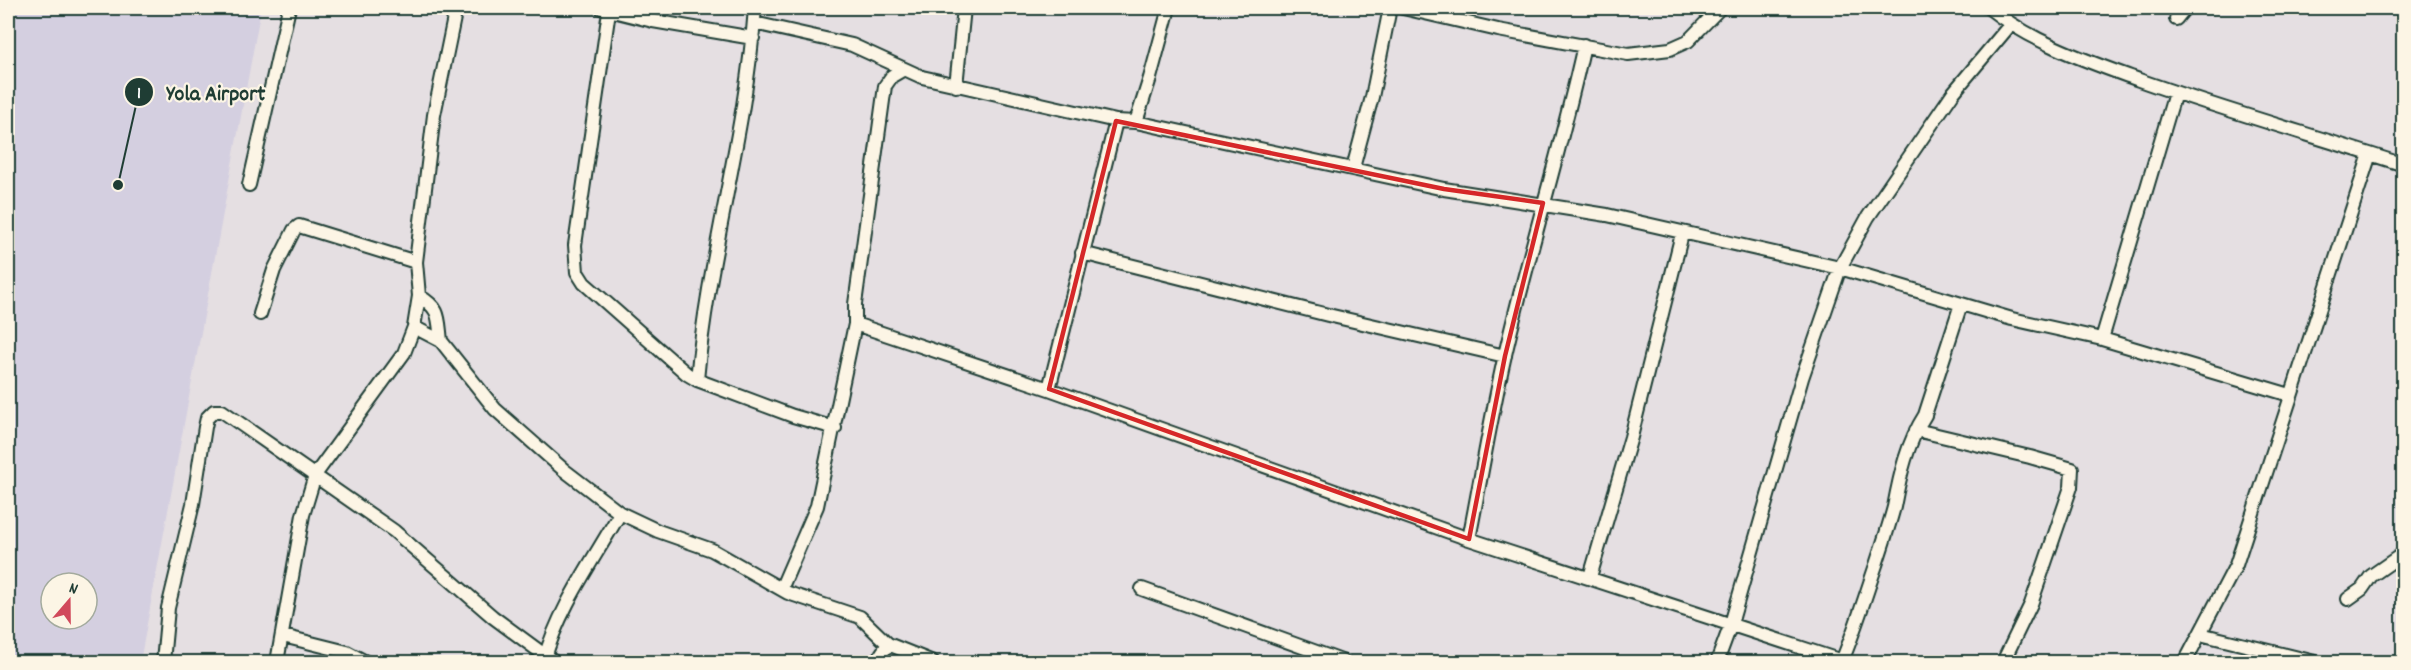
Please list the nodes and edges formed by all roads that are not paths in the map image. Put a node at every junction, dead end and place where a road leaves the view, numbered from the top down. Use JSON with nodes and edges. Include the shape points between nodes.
{"nodes":[{"id":1,"x":288,"y":8,"type":"edge"},
{"id":2,"x":456,"y":8,"type":"edge"},
{"id":3,"x":755,"y":8,"type":"edge"},
{"id":4,"x":964,"y":8,"type":"edge"},
{"id":5,"x":1169,"y":8,"type":"edge"},
{"id":6,"x":1390,"y":8,"type":"edge"},
{"id":7,"x":1403,"y":8,"type":"edge"},
{"id":8,"x":1720,"y":8,"type":"edge"},
{"id":9,"x":1989,"y":8,"type":"edge"},
{"id":10,"x":2185,"y":8,"type":"edge"},
{"id":11,"x":605,"y":9,"type":"edge"},
{"id":12,"x":2176,"y":19,"type":"dead end"},
{"id":13,"x":754,"y":23,"type":"junction"},
{"id":14,"x":2010,"y":25,"type":"junction"},
{"id":15,"x":753,"y":38,"type":"junction"},
{"id":16,"x":1584,"y":45,"type":"junction"},
{"id":17,"x":904,"y":69,"type":"junction"},
{"id":18,"x":957,"y":86,"type":"junction"},
{"id":19,"x":2175,"y":93,"type":"junction"},
{"id":20,"x":1116,"y":121,"type":"junction"},
{"id":21,"x":1136,"y":122,"type":"junction"},
{"id":22,"x":2370,"y":154,"type":"junction"},
{"id":23,"x":2403,"y":165,"type":"edge"},
{"id":24,"x":1353,"y":168,"type":"junction"},
{"id":25,"x":249,"y":185,"type":"dead end"},
{"id":26,"x":1543,"y":203,"type":"junction"},
{"id":27,"x":1682,"y":234,"type":"junction"},
{"id":28,"x":1082,"y":253,"type":"junction"},
{"id":29,"x":416,"y":262,"type":"junction"},
{"id":30,"x":1840,"y":268,"type":"junction"},
{"id":31,"x":419,"y":296,"type":"junction"},
{"id":32,"x":1961,"y":304,"type":"junction"},
{"id":33,"x":260,"y":314,"type":"dead end"},
{"id":34,"x":855,"y":324,"type":"junction"},
{"id":35,"x":414,"y":327,"type":"junction"},
{"id":36,"x":2102,"y":339,"type":"junction"},
{"id":37,"x":441,"y":341,"type":"junction"},
{"id":38,"x":1505,"y":356,"type":"junction"},
{"id":39,"x":697,"y":380,"type":"junction"},
{"id":40,"x":1049,"y":389,"type":"junction"},
{"id":41,"x":2290,"y":395,"type":"junction"},
{"id":42,"x":835,"y":428,"type":"junction"},
{"id":43,"x":1916,"y":430,"type":"junction"},
{"id":44,"x":315,"y":475,"type":"junction"},
{"id":45,"x":620,"y":513,"type":"junction"},
{"id":46,"x":1469,"y":539,"type":"junction"},
{"id":47,"x":2403,"y":553,"type":"edge"},
{"id":48,"x":1590,"y":577,"type":"junction"},
{"id":49,"x":1142,"y":589,"type":"dead end"},
{"id":50,"x":781,"y":590,"type":"junction"},
{"id":51,"x":2348,"y":599,"type":"dead end"},
{"id":52,"x":1731,"y":624,"type":"junction"},
{"id":53,"x":2200,"y":634,"type":"junction"},
{"id":54,"x":283,"y":636,"type":"junction"},
{"id":55,"x":888,"y":644,"type":"junction"},
{"id":56,"x":547,"y":660,"type":"edge"},
{"id":57,"x":1843,"y":662,"type":"edge"},
{"id":58,"x":163,"y":663,"type":"edge"},
{"id":59,"x":277,"y":663,"type":"edge"},
{"id":60,"x":366,"y":663,"type":"edge"},
{"id":61,"x":876,"y":663,"type":"edge"},
{"id":62,"x":933,"y":663,"type":"edge"},
{"id":63,"x":1344,"y":663,"type":"edge"},
{"id":64,"x":1717,"y":663,"type":"edge"},
{"id":65,"x":2003,"y":663,"type":"edge"},
{"id":66,"x":2185,"y":663,"type":"edge"},
{"id":67,"x":2315,"y":663,"type":"edge"}],
"edges":[{"from":1,"to":25,"type":"street"},
{"from":2,"to":29,"type":"street","via":[[434,115]]},
{"from":3,"to":13,"type":"street"},
{"from":4,"to":18,"type":"street"},
{"from":5,"to":21,"type":"street"},
{"from":6,"to":24,"type":"street"},
{"from":7,"to":16,"type":"street"},
{"from":8,"to":16,"type":"street","via":[[1688,41],[1670,49],[1628,54]]},
{"from":9,"to":14,"type":"street"},
{"from":10,"to":12,"type":"street"},
{"from":11,"to":15,"type":"street"},
{"from":11,"to":39,"type":"street","via":[[575,245],[577,272],[584,283]]},
{"from":13,"to":15,"type":"street"},
{"from":13,"to":17,"type":"street","via":[[852,45]]},
{"from":14,"to":19,"type":"street","via":[[2092,64]]},
{"from":14,"to":30,"type":"street","via":[[1953,93],[1868,217]]},
{"from":15,"to":39,"type":"street","via":[[709,288]]},
{"from":16,"to":26,"type":"street","via":[[1569,115]]},
{"from":17,"to":18,"type":"street"},
{"from":17,"to":34,"type":"street","via":[[885,86]]},
{"from":18,"to":20,"type":"street"},
{"from":19,"to":22,"type":"street"},
{"from":19,"to":36,"type":"street"},
{"from":20,"to":21,"type":"street"},
{"from":20,"to":28,"type":"street"},
{"from":21,"to":24,"type":"street"},
{"from":22,"to":23,"type":"street"},
{"from":22,"to":41,"type":"street"},
{"from":24,"to":26,"type":"street","via":[[1444,189]]},
{"from":26,"to":27,"type":"street"},
{"from":26,"to":38,"type":"street"},
{"from":27,"to":30,"type":"street"},
{"from":27,"to":48,"type":"street","via":[[1631,437]]},
{"from":28,"to":38,"type":"street"},
{"from":28,"to":40,"type":"street"},
{"from":29,"to":31,"type":"street"},
{"from":29,"to":33,"type":"street","via":[[299,226],[274,270]]},
{"from":30,"to":32,"type":"street"},
{"from":30,"to":52,"type":"street","via":[[1802,378]]},
{"from":31,"to":35,"type":"street"},
{"from":31,"to":37,"type":"street","via":[[432,303],[438,313]]},
{"from":32,"to":36,"type":"street"},
{"from":32,"to":43,"type":"street","via":[[1925,415]]},
{"from":34,"to":40,"type":"street"},
{"from":34,"to":42,"type":"street"},
{"from":35,"to":37,"type":"street"},
{"from":35,"to":44,"type":"street","via":[[404,353]]},
{"from":36,"to":41,"type":"street"},
{"from":37,"to":45,"type":"street","via":[[495,409]]},
{"from":38,"to":46,"type":"street"},
{"from":39,"to":42,"type":"street"},
{"from":40,"to":46,"type":"street"},
{"from":41,"to":53,"type":"street","via":[[2236,565]]},
{"from":42,"to":50,"type":"street","via":[[817,506]]},
{"from":43,"to":57,"type":"street"},
{"from":43,"to":65,"type":"street","via":[[2072,469],[2071,487],[2031,604]]},
{"from":44,"to":54,"type":"street","via":[[303,515]]},
{"from":44,"to":56,"type":"street","via":[[394,531]]},
{"from":44,"to":58,"type":"street","via":[[222,411],[214,411],[207,418],[193,504],[168,608]]},
{"from":45,"to":50,"type":"street","via":[[712,550]]},
{"from":45,"to":56,"type":"street","via":[[551,637]]},
{"from":46,"to":48,"type":"street"},
{"from":47,"to":51,"type":"street"},
{"from":48,"to":52,"type":"street"},
{"from":49,"to":63,"type":"street"},
{"from":50,"to":55,"type":"street","via":[[860,617]]},
{"from":52,"to":57,"type":"street"},
{"from":52,"to":64,"type":"street"},
{"from":53,"to":66,"type":"street"},
{"from":53,"to":67,"type":"street"},
{"from":54,"to":59,"type":"street"},
{"from":54,"to":60,"type":"street","via":[[347,652]]},
{"from":55,"to":61,"type":"street"},
{"from":55,"to":62,"type":"street"}]}
